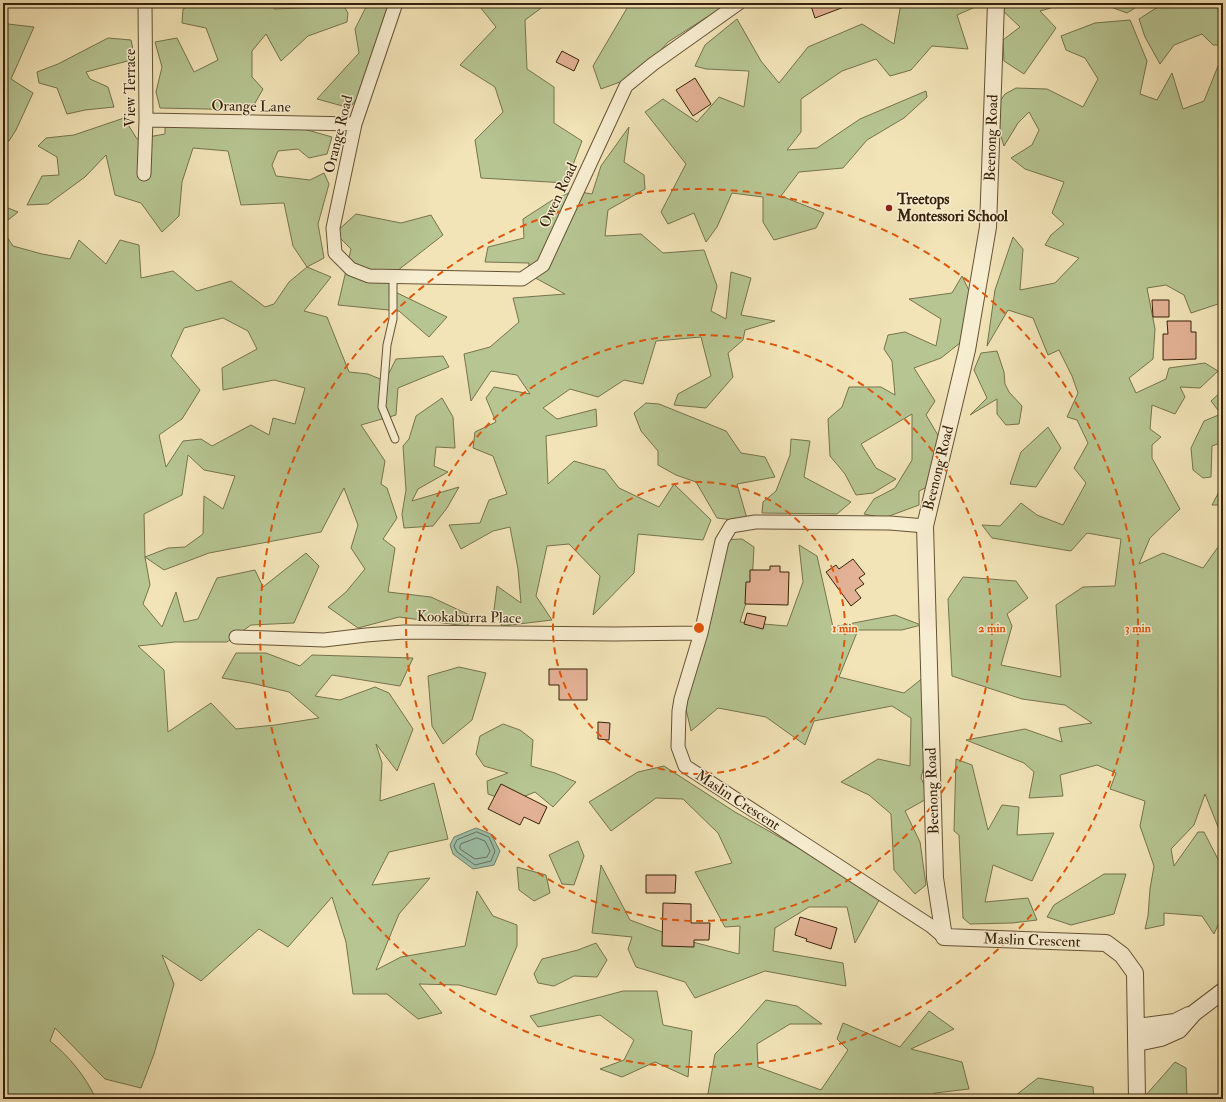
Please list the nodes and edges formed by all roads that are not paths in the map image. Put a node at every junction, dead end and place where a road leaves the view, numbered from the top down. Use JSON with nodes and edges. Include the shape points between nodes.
{"nodes":[{"id":1,"x":145,"y":3,"type":"edge"},
{"id":2,"x":396,"y":3,"type":"edge"},
{"id":3,"x":739,"y":3,"type":"edge"},
{"id":4,"x":996,"y":3,"type":"edge"},
{"id":5,"x":146,"y":120,"type":"junction"},
{"id":6,"x":355,"y":124,"type":"junction"},
{"id":7,"x":144,"y":174,"type":"dead end"},
{"id":8,"x":351,"y":270,"type":"joint"},
{"id":9,"x":393,"y":276,"type":"junction"},
{"id":10,"x":395,"y":439,"type":"dead end"},
{"id":11,"x":925,"y":526,"type":"junction"},
{"id":12,"x":701,"y":633,"type":"junction"},
{"id":13,"x":236,"y":638,"type":"dead end"},
{"id":14,"x":944,"y":937,"type":"junction"},
{"id":15,"x":1223,"y":991,"type":"edge"},
{"id":16,"x":1194,"y":1013,"type":"junction"},
{"id":17,"x":1137,"y":1027,"type":"junction"},
{"id":18,"x":1137,"y":1043,"type":"junction"},
{"id":19,"x":1137,"y":1099,"type":"edge"}],
"edges":[{"from":1,"to":5,"type":"street","name":"View Terrace"},
{"from":2,"to":6,"type":"street","name":"Orange Road"},
{"from":3,"to":9,"type":"street","name":"Owen Road","via":[[626,86],[543,265],[522,279]]},
{"from":4,"to":11,"type":"street","name":"Beenong Road","via":[[988,227],[967,350]]},
{"from":5,"to":6,"type":"street","name":"Orange Lane"},
{"from":5,"to":7,"type":"street","name":"View Terrace"},
{"from":6,"to":8,"type":"street","name":"Orange Road","via":[[333,228],[335,253]]},
{"from":8,"to":9,"type":"street","name":"Owen Road","via":[[369,276]]},
{"from":9,"to":10,"type":"lane","via":[[393,319],[387,345],[382,407]]},
{"from":11,"to":12,"type":"street","name":"Maslin Crescent","via":[[890,523],[755,522],[731,526],[722,541]]},
{"from":11,"to":14,"type":"street","name":"Beenong Road","via":[[935,878]]},
{"from":12,"to":13,"type":"street","name":"Kookaburra Place","via":[[404,632],[324,640]]},
{"from":12,"to":14,"type":"street","name":"Maslin Crescent","via":[[679,711],[678,747],[685,766],[931,926]]},
{"from":14,"to":17,"type":"street","name":"Maslin Crescent","via":[[1106,943],[1122,955],[1135,973]]},
{"from":15,"to":16,"type":"street"},
{"from":16,"to":17,"type":"street","via":[[1175,1022]]},
{"from":16,"to":18,"type":"street","via":[[1179,1030],[1161,1038]]},
{"from":17,"to":18,"type":"street","name":"Maslin Crescent"},
{"from":18,"to":19,"type":"street","name":"Maslin Crescent"}]}
